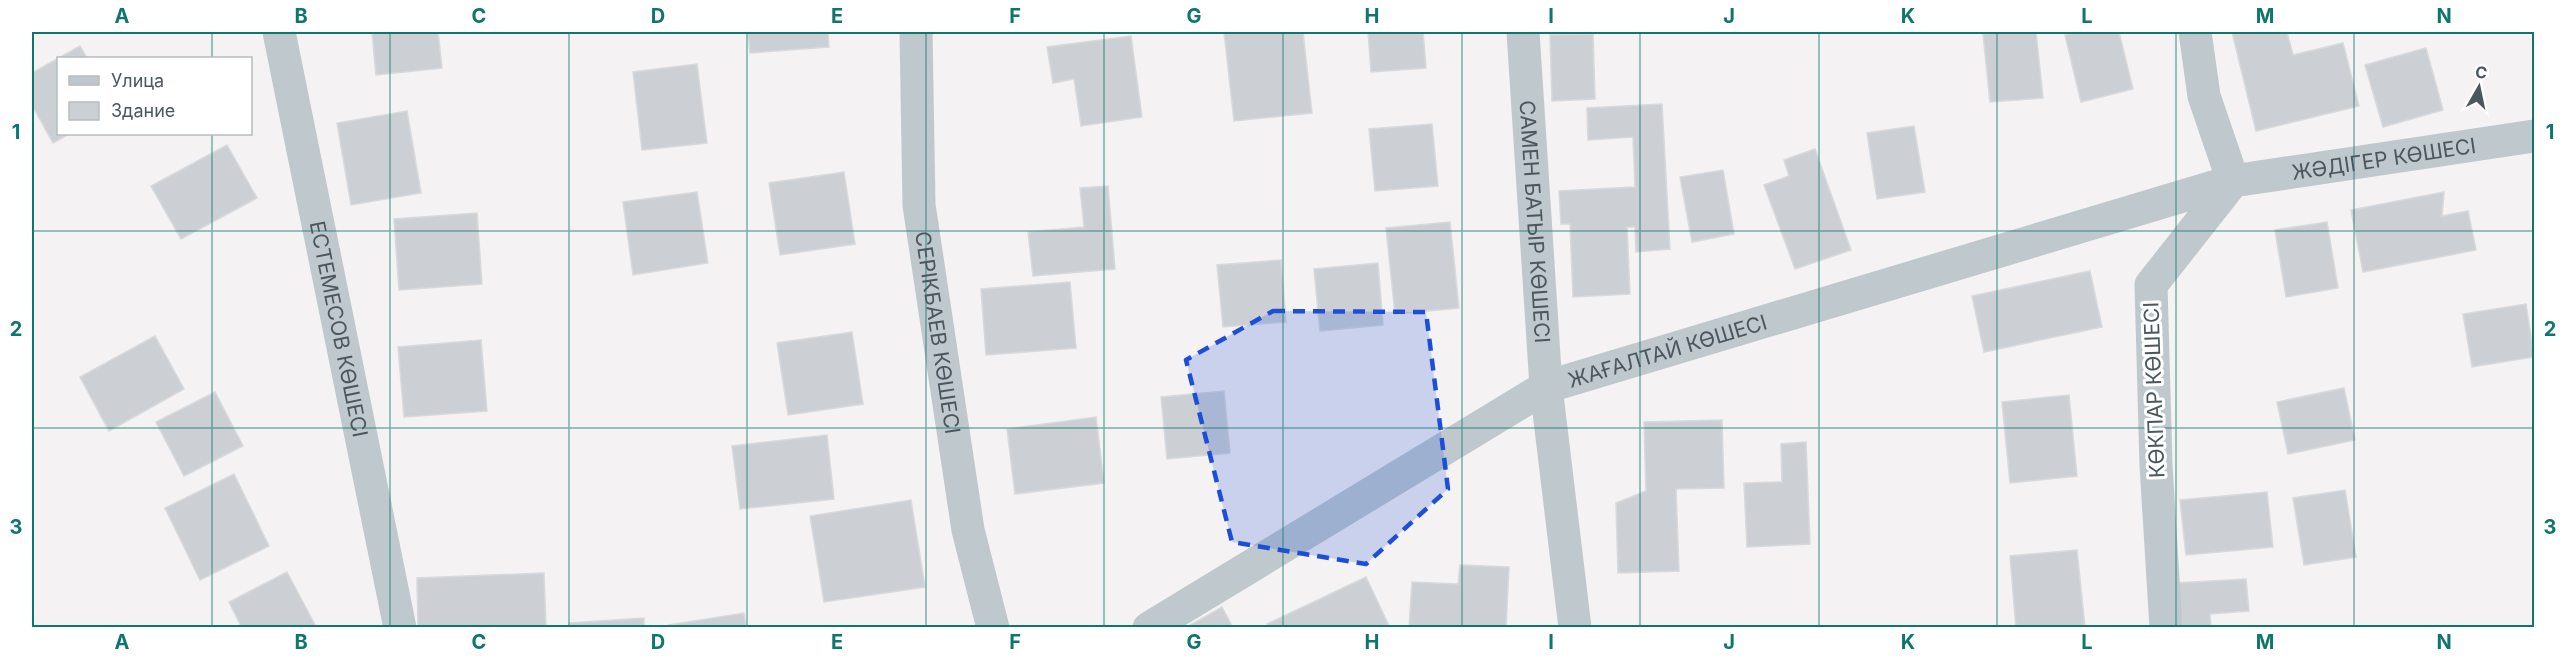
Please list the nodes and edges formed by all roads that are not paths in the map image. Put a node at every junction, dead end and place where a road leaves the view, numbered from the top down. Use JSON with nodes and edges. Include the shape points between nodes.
{"nodes":[{"id":1,"x":279,"y":32,"type":"edge"},
{"id":2,"x":916,"y":32,"type":"edge"},
{"id":3,"x":1524,"y":32,"type":"edge"},
{"id":4,"x":2195,"y":32,"type":"edge"},
{"id":5,"x":2535,"y":136,"type":"edge"},
{"id":6,"x":2233,"y":181,"type":"junction"},
{"id":7,"x":1546,"y":387,"type":"junction"},
{"id":8,"x":400,"y":627,"type":"edge"},
{"id":9,"x":993,"y":627,"type":"edge"},
{"id":10,"x":1149,"y":627,"type":"edge"},
{"id":11,"x":1575,"y":627,"type":"edge"},
{"id":12,"x":2166,"y":627,"type":"edge"}],
"edges":[{"from":1,"to":8,"type":"street","name":"ЕСТЕМЕСОВ КӨШЕСІ"},
{"from":2,"to":9,"type":"street","name":"СЕРІКБАЕВ КӨШЕСІ","via":[[919,205],[968,530]]},
{"from":3,"to":7,"type":"street","name":"САМЕН БАТЫР КӨШЕСІ"},
{"from":4,"to":6,"type":"street","via":[[2205,96]]},
{"from":5,"to":6,"type":"street","name":"ЖӘДІГЕР КӨШЕСІ"},
{"from":6,"to":7,"type":"street","name":"ЖАҒАЛТАЙ КӨШЕСІ"},
{"from":6,"to":12,"type":"street","name":"КӨКПАР КӨШЕСІ","via":[[2151,285]]},
{"from":7,"to":10,"type":"street","name":"ЖАҒАЛТАЙ КӨШЕСІ"},
{"from":7,"to":11,"type":"street","name":"САМЕН БАТЫР КӨШЕСІ"}]}
